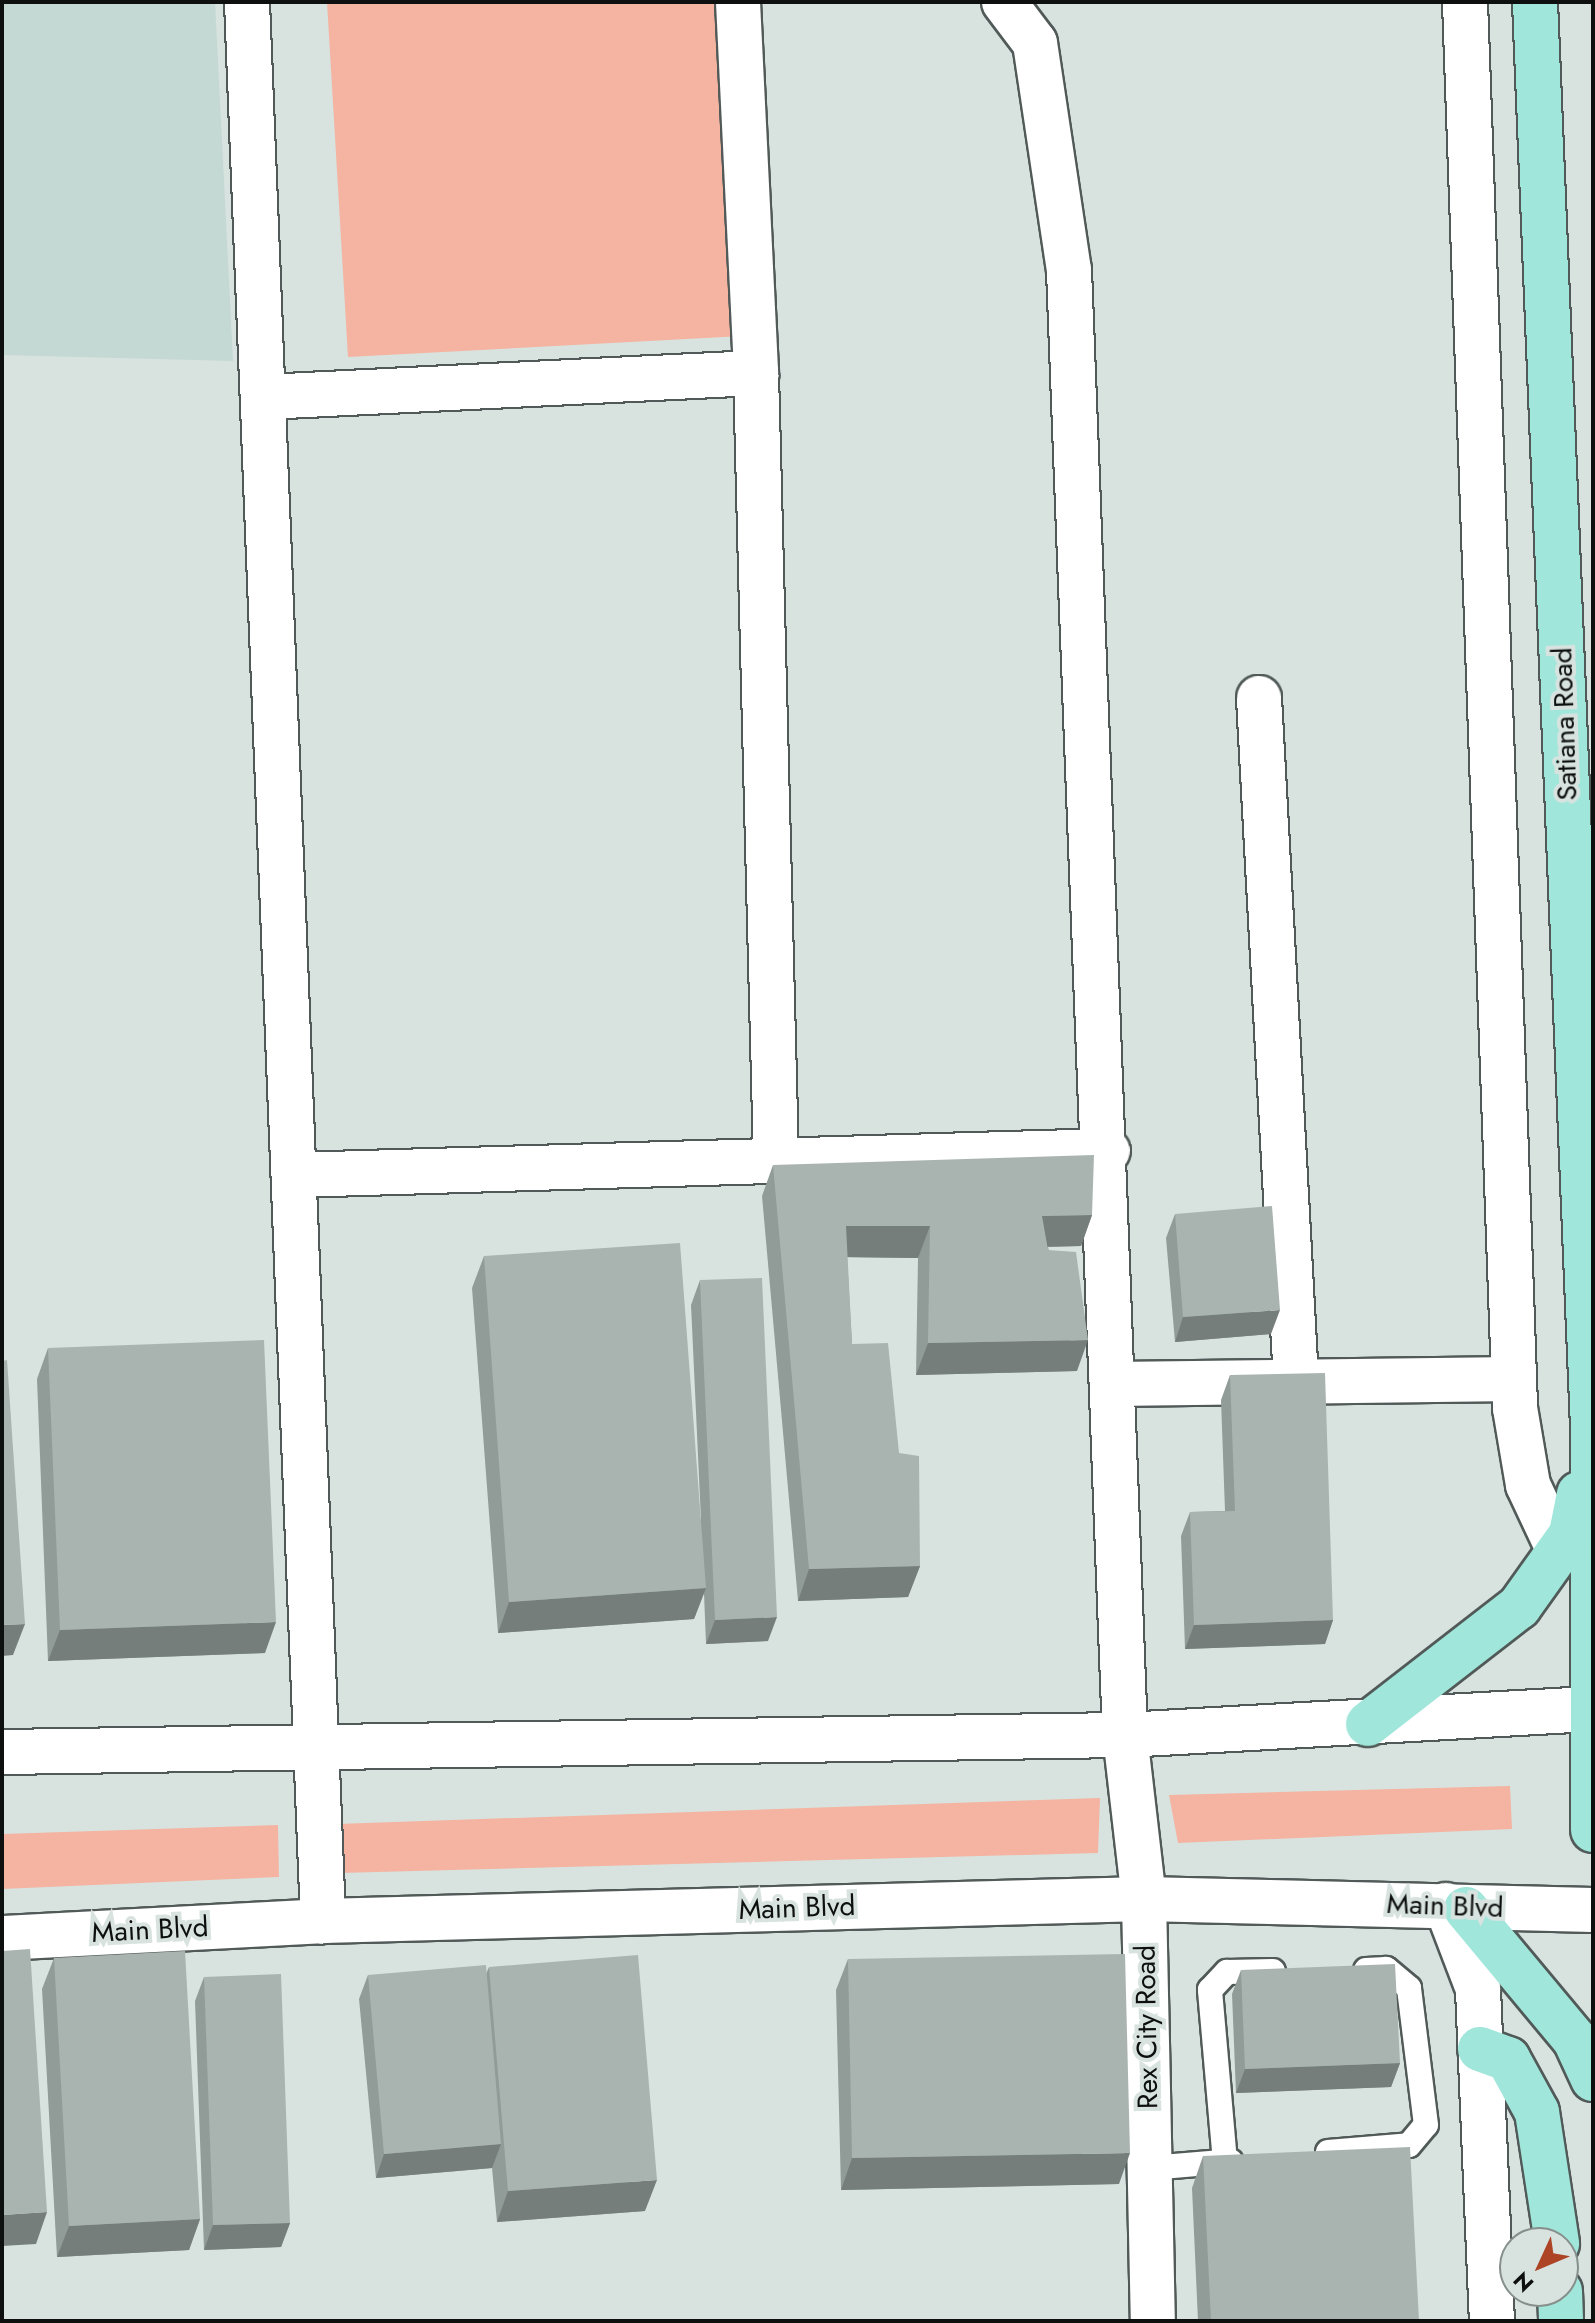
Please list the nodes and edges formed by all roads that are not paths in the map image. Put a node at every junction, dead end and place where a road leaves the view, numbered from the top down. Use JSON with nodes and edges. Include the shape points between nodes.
{"nodes":[{"id":1,"x":247,"y":2,"type":"edge"},
{"id":2,"x":738,"y":2,"type":"edge"},
{"id":3,"x":1004,"y":2,"type":"edge"},
{"id":4,"x":1465,"y":2,"type":"edge"},
{"id":5,"x":1535,"y":2,"type":"edge"},
{"id":6,"x":756,"y":373,"type":"junction"},
{"id":7,"x":265,"y":397,"type":"junction"},
{"id":8,"x":1259,"y":698,"type":"dead end"},
{"id":9,"x":1108,"y":1151,"type":"junction"},
{"id":10,"x":776,"y":1158,"type":"junction"},
{"id":11,"x":295,"y":1175,"type":"junction"},
{"id":12,"x":1514,"y":1379,"type":"junction"},
{"id":13,"x":1296,"y":1382,"type":"junction"},
{"id":14,"x":1115,"y":1384,"type":"junction"},
{"id":15,"x":1593,"y":1425,"type":"edge"},
{"id":16,"x":1559,"y":1551,"type":"junction"},
{"id":17,"x":1590,"y":1709,"type":"edge"},
{"id":18,"x":1368,"y":1724,"type":"junction"},
{"id":19,"x":1125,"y":1735,"type":"junction"},
{"id":20,"x":314,"y":1746,"type":"junction"},
{"id":21,"x":2,"y":1752,"type":"edge"},
{"id":22,"x":1593,"y":1830,"type":"edge"},
{"id":23,"x":1144,"y":1899,"type":"junction"},
{"id":24,"x":1456,"y":1907,"type":"junction"},
{"id":25,"x":1593,"y":1910,"type":"edge"},
{"id":26,"x":323,"y":1921,"type":"junction"},
{"id":27,"x":2,"y":1938,"type":"edge"},
{"id":28,"x":1338,"y":1970,"type":"edge"},
{"id":29,"x":1306,"y":1971,"type":"edge"},
{"id":30,"x":1480,"y":2049,"type":"junction"},
{"id":31,"x":1593,"y":2079,"type":"edge"},
{"id":32,"x":1301,"y":2155,"type":"edge"},
{"id":33,"x":1255,"y":2159,"type":"edge"},
{"id":34,"x":1225,"y":2162,"type":"junction"},
{"id":35,"x":1150,"y":2168,"type":"junction"},
{"id":36,"x":1555,"y":2227,"type":"edge"},
{"id":37,"x":1153,"y":2321,"type":"edge"},
{"id":38,"x":1492,"y":2321,"type":"edge"}],
"edges":[{"from":1,"to":7,"type":"street"},
{"from":2,"to":6,"type":"street"},
{"from":3,"to":9,"type":"street","name":"Rex City Road","via":[[1035,43],[1069,270]]},
{"from":4,"to":12,"type":"street"},
{"from":5,"to":15,"type":"main road","name":"Satiana Road"},
{"from":6,"to":7,"type":"street"},
{"from":6,"to":10,"type":"street"},
{"from":7,"to":11,"type":"street"},
{"from":8,"to":13,"type":"street"},
{"from":9,"to":10,"type":"street"},
{"from":9,"to":14,"type":"street","name":"Rex City Road"},
{"from":10,"to":11,"type":"street"},
{"from":11,"to":20,"type":"street"},
{"from":12,"to":13,"type":"street"},
{"from":12,"to":16,"type":"street","via":[[1528,1485]]},
{"from":13,"to":14,"type":"street"},
{"from":14,"to":19,"type":"street","name":"Rex City Road"},
{"from":15,"to":16,"type":"main road","via":[[1571,1534]]},
{"from":15,"to":17,"type":"main road","name":"Satiana Road"},
{"from":16,"to":18,"type":"main road","via":[[1519,1607]]},
{"from":17,"to":18,"type":"street"},
{"from":17,"to":22,"type":"main road","name":"Satiana Road"},
{"from":18,"to":19,"type":"street"},
{"from":19,"to":20,"type":"street"},
{"from":19,"to":23,"type":"street","name":"Rex City Road"},
{"from":20,"to":21,"type":"street"},
{"from":20,"to":26,"type":"street"},
{"from":23,"to":24,"type":"street","name":"Main Blvd"},
{"from":23,"to":26,"type":"street","name":"Main Blvd"},
{"from":23,"to":35,"type":"street","name":"Rex City Road"},
{"from":24,"to":25,"type":"street","name":"Main Blvd"},
{"from":24,"to":30,"type":"street","via":[[1478,1989]]},
{"from":24,"to":31,"type":"main road","via":[[1575,2040]]},
{"from":26,"to":27,"type":"street","name":"Main Blvd"},
{"from":28,"to":32,"type":"lane","via":[[1386,1969],[1409,1988],[1426,2125],[1409,2145]]},
{"from":29,"to":34,"type":"lane","via":[[1227,1972],[1210,1990]]},
{"from":30,"to":36,"type":"main road","via":[[1508,2059],[1537,2112]]},
{"from":30,"to":38,"type":"street"},
{"from":33,"to":34,"type":"lane"},
{"from":34,"to":35,"type":"lane"},
{"from":35,"to":37,"type":"street","name":"Rex City Road"}]}
